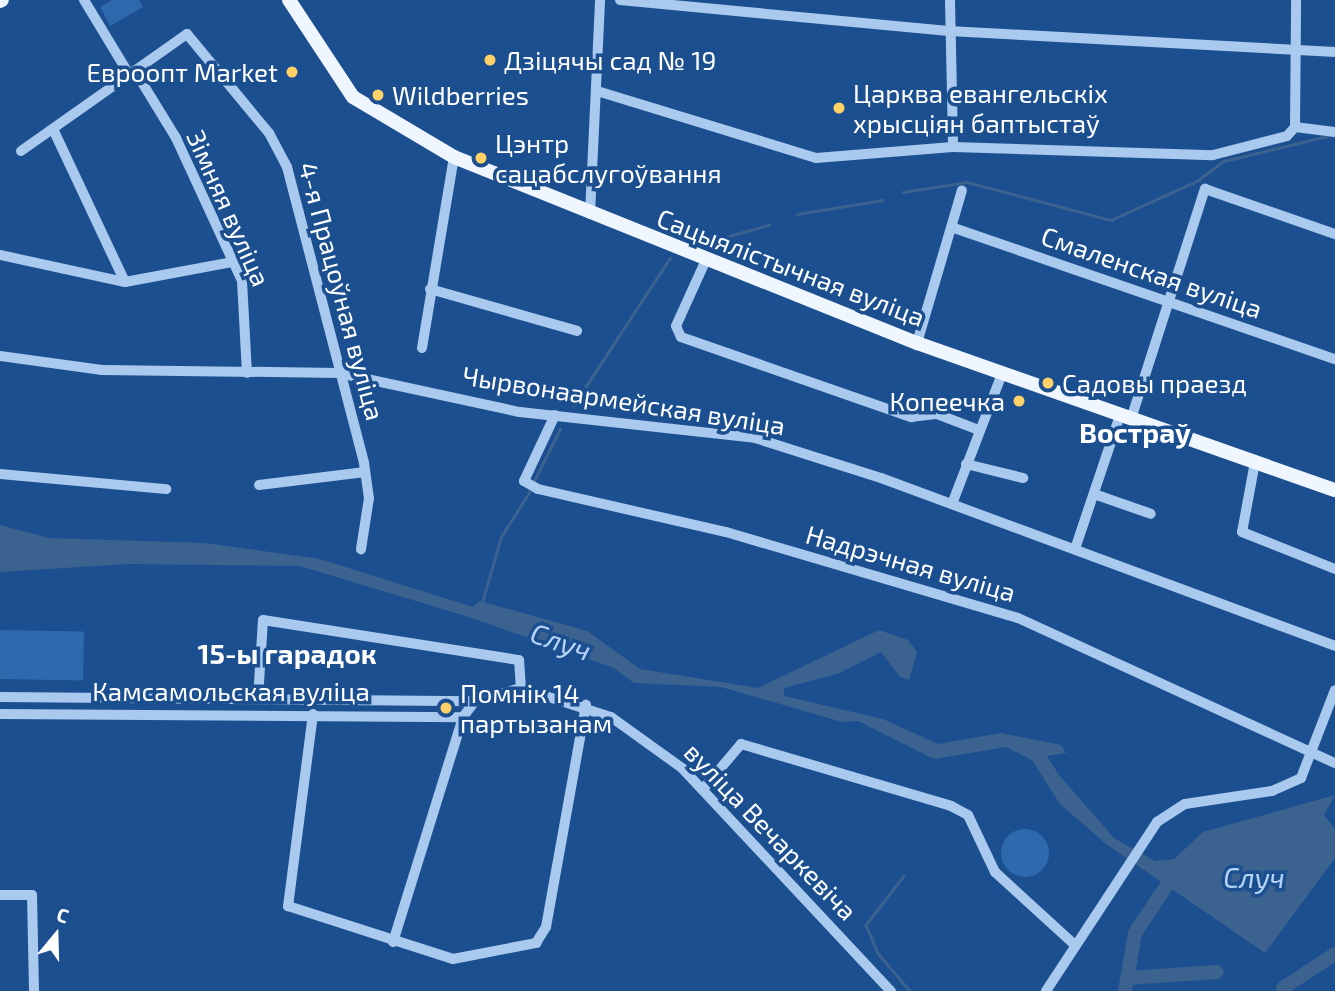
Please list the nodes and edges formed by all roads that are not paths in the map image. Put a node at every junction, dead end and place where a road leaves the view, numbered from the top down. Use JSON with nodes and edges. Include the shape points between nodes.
{"nodes":[{"id":1,"x":84,"y":0,"type":"edge"},
{"id":2,"x":289,"y":0,"type":"edge"},
{"id":3,"x":600,"y":0,"type":"edge"},
{"id":4,"x":621,"y":0,"type":"edge"},
{"id":5,"x":950,"y":0,"type":"edge"},
{"id":6,"x":1296,"y":0,"type":"edge"},
{"id":7,"x":949,"y":31,"type":"junction"},
{"id":8,"x":1296,"y":51,"type":"junction"},
{"id":9,"x":1335,"y":52,"type":"edge"},
{"id":10,"x":132,"y":74,"type":"junction"},
{"id":11,"x":597,"y":91,"type":"junction"},
{"id":12,"x":1295,"y":127,"type":"junction"},
{"id":13,"x":53,"y":129,"type":"junction"},
{"id":14,"x":1335,"y":132,"type":"edge"},
{"id":15,"x":953,"y":147,"type":"junction"},
{"id":16,"x":21,"y":152,"type":"dead end"},
{"id":17,"x":454,"y":157,"type":"junction"},
{"id":18,"x":962,"y":190,"type":"dead end"},
{"id":19,"x":590,"y":214,"type":"junction"},
{"id":20,"x":954,"y":228,"type":"junction"},
{"id":21,"x":1335,"y":234,"type":"edge"},
{"id":22,"x":0,"y":255,"type":"edge"},
{"id":23,"x":233,"y":262,"type":"junction"},
{"id":24,"x":705,"y":262,"type":"junction"},
{"id":25,"x":125,"y":282,"type":"junction"},
{"id":26,"x":430,"y":289,"type":"junction"},
{"id":27,"x":1166,"y":300,"type":"junction"},
{"id":28,"x":577,"y":331,"type":"dead end"},
{"id":29,"x":917,"y":343,"type":"junction"},
{"id":30,"x":422,"y":348,"type":"dead end"},
{"id":31,"x":0,"y":356,"type":"edge"},
{"id":32,"x":1335,"y":359,"type":"edge"},
{"id":33,"x":247,"y":373,"type":"junction"},
{"id":34,"x":339,"y":373,"type":"junction"},
{"id":35,"x":1002,"y":374,"type":"junction"},
{"id":36,"x":555,"y":415,"type":"junction"},
{"id":37,"x":1125,"y":417,"type":"junction"},
{"id":38,"x":979,"y":430,"type":"junction"},
{"id":39,"x":1255,"y":461,"type":"junction"},
{"id":40,"x":965,"y":464,"type":"junction"},
{"id":41,"x":365,"y":472,"type":"junction"},
{"id":42,"x":0,"y":474,"type":"edge"},
{"id":43,"x":1023,"y":478,"type":"dead end"},
{"id":44,"x":258,"y":485,"type":"dead end"},
{"id":45,"x":166,"y":489,"type":"dead end"},
{"id":46,"x":1335,"y":490,"type":"edge"},
{"id":47,"x":1094,"y":494,"type":"junction"},
{"id":48,"x":951,"y":503,"type":"junction"},
{"id":49,"x":1151,"y":514,"type":"dead end"},
{"id":50,"x":361,"y":549,"type":"dead end"},
{"id":51,"x":1075,"y":549,"type":"junction"},
{"id":52,"x":1335,"y":569,"type":"edge"},
{"id":53,"x":1335,"y":646,"type":"edge"},
{"id":54,"x":521,"y":688,"type":"junction"},
{"id":55,"x":0,"y":697,"type":"edge"},
{"id":56,"x":1334,"y":697,"type":"edge"},
{"id":57,"x":258,"y":699,"type":"junction"},
{"id":58,"x":475,"y":701,"type":"junction"},
{"id":59,"x":586,"y":705,"type":"junction"},
{"id":60,"x":0,"y":714,"type":"edge"},
{"id":61,"x":313,"y":714,"type":"junction"},
{"id":62,"x":463,"y":717,"type":"junction"},
{"id":63,"x":1312,"y":754,"type":"junction"},
{"id":64,"x":1335,"y":763,"type":"edge"},
{"id":65,"x":703,"y":789,"type":"junction"},
{"id":66,"x":0,"y":895,"type":"edge"},
{"id":67,"x":393,"y":942,"type":"junction"},
{"id":68,"x":1075,"y":945,"type":"junction"},
{"id":69,"x":34,"y":991,"type":"edge"},
{"id":70,"x":891,"y":991,"type":"edge"},
{"id":71,"x":1046,"y":991,"type":"edge"}],
"edges":[{"from":1,"to":10,"type":"street","name":"Зімняя вуліца"},
{"from":2,"to":17,"type":"main road","name":"Сацыялістычная вуліца","via":[[354,97]]},
{"from":3,"to":11,"type":"street"},
{"from":4,"to":7,"type":"street"},
{"from":5,"to":7,"type":"street"},
{"from":6,"to":8,"type":"street"},
{"from":7,"to":8,"type":"street"},
{"from":7,"to":15,"type":"street"},
{"from":8,"to":9,"type":"street"},
{"from":8,"to":12,"type":"street"},
{"from":10,"to":13,"type":"street"},
{"from":10,"to":23,"type":"street","name":"Зімняя вуліца","via":[[176,138]]},
{"from":10,"to":34,"type":"street","name":"4-я Працоўная вуліца","via":[[187,34],[280,149]]},
{"from":11,"to":15,"type":"street","via":[[798,156]]},
{"from":11,"to":19,"type":"street"},
{"from":12,"to":14,"type":"street"},
{"from":12,"to":15,"type":"street","via":[[1287,136],[1213,155]]},
{"from":13,"to":16,"type":"street"},
{"from":13,"to":25,"type":"street"},
{"from":17,"to":19,"type":"main road","name":"Сацыялістычная вуліца"},
{"from":17,"to":26,"type":"street"},
{"from":18,"to":20,"type":"street"},
{"from":19,"to":24,"type":"main road","name":"Сацыялістычная вуліца"},
{"from":20,"to":27,"type":"street","name":"Смаленская вуліца"},
{"from":20,"to":29,"type":"street"},
{"from":21,"to":27,"type":"street","via":[[1205,189]]},
{"from":22,"to":25,"type":"street"},
{"from":23,"to":25,"type":"street"},
{"from":23,"to":33,"type":"street","name":"Зімняя вуліца","via":[[247,305]]},
{"from":24,"to":29,"type":"main road","name":"Сацыялістычная вуліца"},
{"from":24,"to":38,"type":"street","via":[[676,326],[681,337],[911,417],[937,414]]},
{"from":26,"to":28,"type":"street"},
{"from":26,"to":30,"type":"street"},
{"from":27,"to":32,"type":"street","name":"Смаленская вуліца"},
{"from":27,"to":37,"type":"street"},
{"from":29,"to":35,"type":"main road","name":"Сацыялістычная вуліца"},
{"from":31,"to":33,"type":"street","name":"Чырвонаармейская вуліца","via":[[102,370]]},
{"from":33,"to":34,"type":"street","name":"Чырвонаармейская вуліца"},
{"from":34,"to":36,"type":"street","name":"Чырвонаармейская вуліца"},
{"from":34,"to":41,"type":"street","name":"4-я Працоўная вуліца"},
{"from":35,"to":37,"type":"main road","name":"Сацыялістычная вуліца"},
{"from":35,"to":38,"type":"street"},
{"from":36,"to":48,"type":"street","name":"Чырвонаармейская вуліца","via":[[755,438]]},
{"from":36,"to":63,"type":"street","name":"Надрэчная вуліца","via":[[524,481],[538,489],[726,532],[1018,618]]},
{"from":37,"to":39,"type":"main road","name":"Сацыялістычная вуліца"},
{"from":37,"to":47,"type":"street"},
{"from":38,"to":40,"type":"street"},
{"from":39,"to":46,"type":"main road","name":"Сацыялістычная вуліца"},
{"from":39,"to":52,"type":"street","via":[[1242,533]]},
{"from":40,"to":43,"type":"street"},
{"from":40,"to":48,"type":"street"},
{"from":41,"to":44,"type":"street"},
{"from":41,"to":50,"type":"street","name":"4-я Працоўная вуліца","via":[[368,506]]},
{"from":42,"to":45,"type":"street"},
{"from":47,"to":49,"type":"street"},
{"from":47,"to":51,"type":"street"},
{"from":48,"to":51,"type":"street","name":"Чырвонаармейская вуліца"},
{"from":51,"to":53,"type":"street","name":"Чырвонаармейская вуліца"},
{"from":54,"to":57,"type":"street","via":[[519,660],[263,620]]},
{"from":54,"to":58,"type":"street","name":"Камсамольская вуліца"},
{"from":54,"to":59,"type":"street","name":"вуліца Вечаркевіча"},
{"from":55,"to":57,"type":"street","name":"Камсамольская вуліца"},
{"from":56,"to":63,"type":"street"},
{"from":57,"to":58,"type":"street","name":"Камсамольская вуліца"},
{"from":58,"to":62,"type":"street"},
{"from":59,"to":65,"type":"street","name":"вуліца Вечаркевіча","via":[[655,748]]},
{"from":59,"to":67,"type":"street","via":[[545,927],[536,943],[453,959]]},
{"from":60,"to":61,"type":"street","name":"Камсамольская вуліца"},
{"from":61,"to":62,"type":"street","name":"Камсамольская вуліца"},
{"from":61,"to":67,"type":"street","via":[[288,906]]},
{"from":62,"to":67,"type":"street"},
{"from":63,"to":64,"type":"street","name":"Надрэчная вуліца"},
{"from":63,"to":68,"type":"street","via":[[1300,778],[1283,788],[1201,799],[1171,810],[1137,847]]},
{"from":65,"to":68,"type":"street","via":[[741,744],[968,815],[995,872]]},
{"from":65,"to":70,"type":"street","name":"вуліца Вечаркевіча"},
{"from":66,"to":69,"type":"street","via":[[33,895]]},
{"from":68,"to":71,"type":"street"}]}
